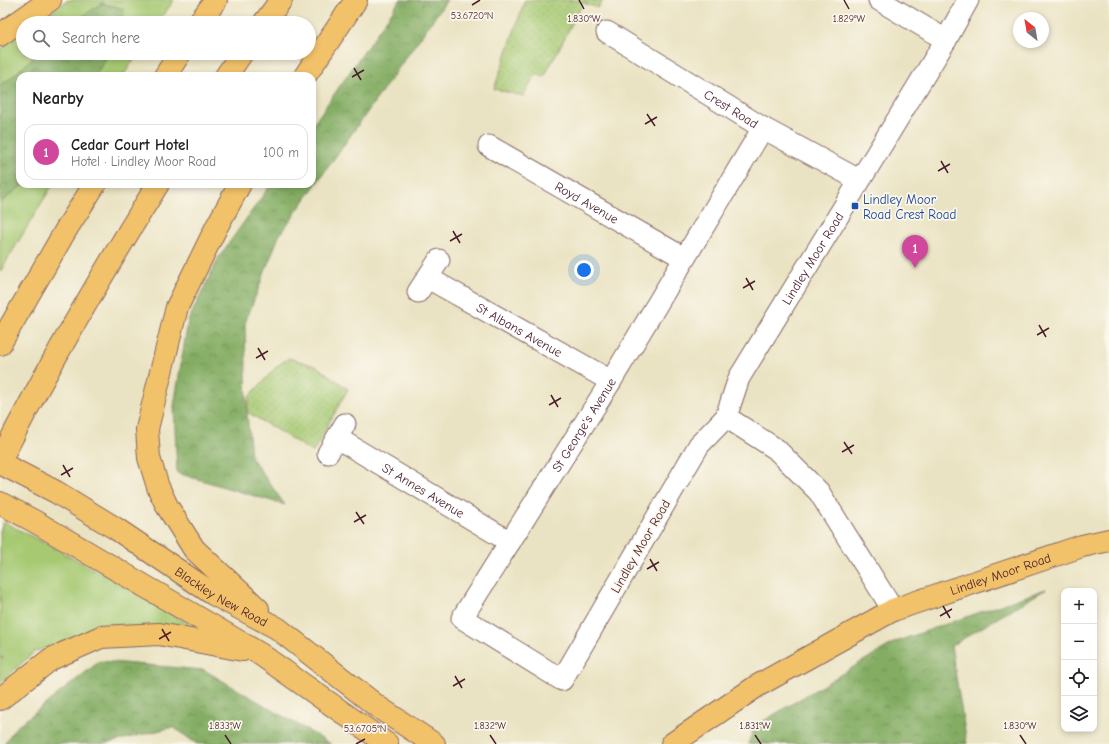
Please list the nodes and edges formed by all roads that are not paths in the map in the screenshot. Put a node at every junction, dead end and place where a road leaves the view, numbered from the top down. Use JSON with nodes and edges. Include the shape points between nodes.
{"nodes":[{"id":1,"x":50,"y":0,"type":"edge"},
{"id":2,"x":216,"y":0,"type":"edge"},
{"id":3,"x":281,"y":0,"type":"edge"},
{"id":4,"x":356,"y":0,"type":"edge"},
{"id":5,"x":879,"y":0,"type":"edge"},
{"id":6,"x":968,"y":0,"type":"edge"},
{"id":7,"x":27,"y":16,"type":"edge"},
{"id":8,"x":204,"y":16,"type":"edge"},
{"id":9,"x":269,"y":16,"type":"edge"},
{"id":10,"x":16,"y":24,"type":"edge"},
{"id":11,"x":607,"y":32,"type":"dead end"},
{"id":12,"x":0,"y":35,"type":"edge"},
{"id":13,"x":946,"y":40,"type":"junction"},
{"id":14,"x":175,"y":60,"type":"edge"},
{"id":15,"x":237,"y":60,"type":"edge"},
{"id":16,"x":316,"y":60,"type":"edge"},
{"id":17,"x":316,"y":60,"type":"edge"},
{"id":18,"x":168,"y":72,"type":"edge"},
{"id":19,"x":229,"y":72,"type":"edge"},
{"id":20,"x":308,"y":72,"type":"edge"},
{"id":21,"x":763,"y":128,"type":"junction"},
{"id":22,"x":489,"y":146,"type":"dead end"},
{"id":23,"x":860,"y":180,"type":"junction"},
{"id":24,"x":92,"y":188,"type":"edge"},
{"id":25,"x":156,"y":188,"type":"edge"},
{"id":26,"x":238,"y":188,"type":"edge"},
{"id":27,"x":684,"y":258,"type":"junction"},
{"id":28,"x":428,"y":277,"type":"dead end"},
{"id":29,"x":0,"y":344,"type":"edge"},
{"id":30,"x":610,"y":381,"type":"junction"},
{"id":31,"x":726,"y":418,"type":"junction"},
{"id":32,"x":337,"y":438,"type":"dead end"},
{"id":33,"x":0,"y":462,"type":"edge"},
{"id":34,"x":0,"y":503,"type":"edge"},
{"id":35,"x":1109,"y":540,"type":"edge"},
{"id":36,"x":510,"y":542,"type":"junction"},
{"id":37,"x":893,"y":610,"type":"junction"},
{"id":38,"x":277,"y":628,"type":"junction"},
{"id":39,"x":260,"y":654,"type":"junction"},
{"id":40,"x":562,"y":680,"type":"joint"},
{"id":41,"x":0,"y":699,"type":"edge"},
{"id":42,"x":387,"y":744,"type":"edge"},
{"id":43,"x":434,"y":744,"type":"edge"},
{"id":44,"x":672,"y":744,"type":"edge"}],
"edges":[{"from":1,"to":7,"type":"main road"},
{"from":2,"to":8,"type":"main road"},
{"from":3,"to":9,"type":"main road"},
{"from":4,"to":16,"type":"main road"},
{"from":5,"to":13,"type":"street"},
{"from":6,"to":13,"type":"street","name":"Lindley Moor Road"},
{"from":10,"to":12,"type":"main road"},
{"from":11,"to":21,"type":"street","name":"Crest Road"},
{"from":13,"to":23,"type":"street","name":"Lindley Moor Road"},
{"from":14,"to":18,"type":"main road"},
{"from":15,"to":19,"type":"main road"},
{"from":17,"to":20,"type":"main road"},
{"from":21,"to":23,"type":"street","name":"Crest Road"},
{"from":21,"to":27,"type":"street","name":"St George's Avenue"},
{"from":22,"to":27,"type":"street","name":"Royd Avenue"},
{"from":23,"to":31,"type":"street","name":"Lindley Moor Road","via":[[739,378]]},
{"from":24,"to":29,"type":"main road"},
{"from":25,"to":33,"type":"main road","via":[[107,266],[31,400]]},
{"from":26,"to":38,"type":"main road","via":[[177,307],[146,429],[149,458],[158,487],[194,549]]},
{"from":27,"to":30,"type":"street","name":"St George's Avenue"},
{"from":28,"to":30,"type":"street","name":"St Albans Avenue"},
{"from":30,"to":36,"type":"street","name":"St George's Avenue"},
{"from":31,"to":37,"type":"street","via":[[776,449],[819,492]]},
{"from":31,"to":40,"type":"street","name":"Lindley Moor Road","via":[[698,445]]},
{"from":32,"to":36,"type":"street","name":"St Annes Avenue"},
{"from":33,"to":38,"type":"main road","name":"Blackley New Road","via":[[115,528],[213,594]]},
{"from":34,"to":39,"type":"main road"},
{"from":35,"to":37,"type":"main road","name":"Lindley Moor Road","via":[[1082,546]]},
{"from":36,"to":40,"type":"street","name":"St George's Avenue","via":[[462,618]]},
{"from":37,"to":44,"type":"main road","name":"Lindley Moor Road","via":[[757,686]]},
{"from":38,"to":43,"type":"main road","name":"Blackley New Road","via":[[378,706]]},
{"from":39,"to":41,"type":"main road","via":[[159,634],[100,637],[51,660]]},
{"from":39,"to":42,"type":"main road"}]}
